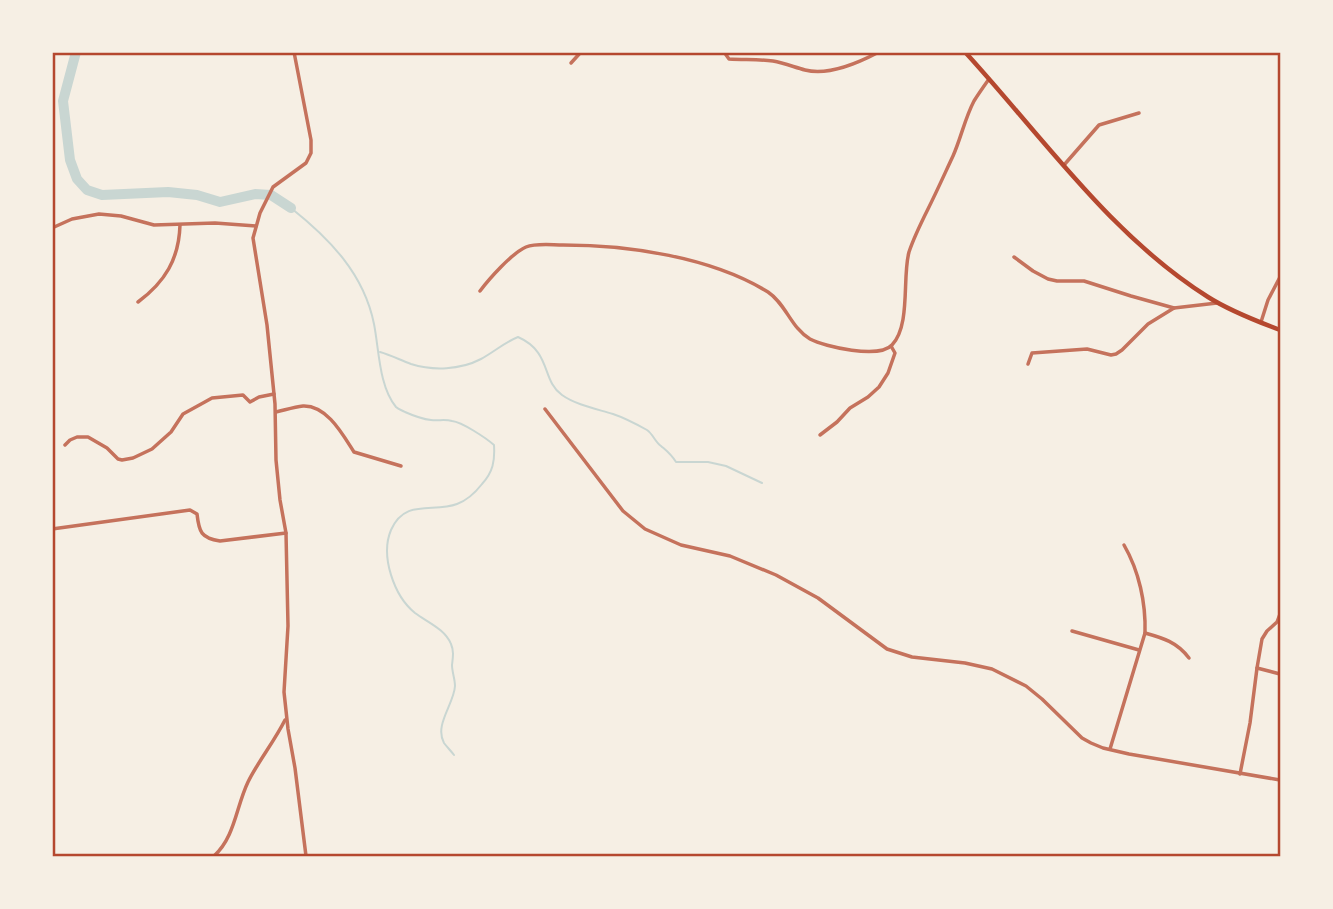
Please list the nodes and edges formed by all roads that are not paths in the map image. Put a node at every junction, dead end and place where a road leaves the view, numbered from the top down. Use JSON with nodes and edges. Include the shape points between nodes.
{"nodes":[{"id":1,"x":294,"y":52,"type":"edge"},
{"id":2,"x":581,"y":52,"type":"edge"},
{"id":3,"x":724,"y":52,"type":"edge"},
{"id":4,"x":879,"y":52,"type":"edge"},
{"id":5,"x":965,"y":52,"type":"edge"},
{"id":6,"x":571,"y":63,"type":"dead end"},
{"id":7,"x":989,"y":79,"type":"junction"},
{"id":8,"x":1139,"y":113,"type":"dead end"},
{"id":9,"x":1064,"y":165,"type":"junction"},
{"id":10,"x":180,"y":225,"type":"junction"},
{"id":11,"x":256,"y":226,"type":"junction"},
{"id":12,"x":52,"y":228,"type":"edge"},
{"id":13,"x":1014,"y":257,"type":"dead end"},
{"id":14,"x":1280,"y":278,"type":"edge"},
{"id":15,"x":480,"y":292,"type":"dead end"},
{"id":16,"x":138,"y":302,"type":"dead end"},
{"id":17,"x":1219,"y":303,"type":"junction"},
{"id":18,"x":1174,"y":308,"type":"junction"},
{"id":19,"x":1261,"y":323,"type":"junction"},
{"id":20,"x":1280,"y":330,"type":"edge"},
{"id":21,"x":891,"y":346,"type":"junction"},
{"id":22,"x":1028,"y":364,"type":"dead end"},
{"id":23,"x":274,"y":394,"type":"junction"},
{"id":24,"x":545,"y":409,"type":"dead end"},
{"id":25,"x":276,"y":412,"type":"junction"},
{"id":26,"x":820,"y":435,"type":"dead end"},
{"id":27,"x":65,"y":444,"type":"dead end"},
{"id":28,"x":401,"y":466,"type":"dead end"},
{"id":29,"x":52,"y":529,"type":"edge"},
{"id":30,"x":286,"y":533,"type":"junction"},
{"id":31,"x":1124,"y":545,"type":"dead end"},
{"id":32,"x":1280,"y":614,"type":"edge"},
{"id":33,"x":1072,"y":631,"type":"dead end"},
{"id":34,"x":1145,"y":633,"type":"junction"},
{"id":35,"x":1139,"y":650,"type":"junction"},
{"id":36,"x":1189,"y":658,"type":"dead end"},
{"id":37,"x":1257,"y":668,"type":"junction"},
{"id":38,"x":1280,"y":674,"type":"edge"},
{"id":39,"x":287,"y":718,"type":"junction"},
{"id":40,"x":1110,"y":749,"type":"junction"},
{"id":41,"x":1240,"y":774,"type":"junction"},
{"id":42,"x":1280,"y":780,"type":"edge"},
{"id":43,"x":214,"y":856,"type":"edge"},
{"id":44,"x":306,"y":856,"type":"edge"}],
"edges":[{"from":1,"to":11,"type":"street","via":[[312,148],[306,163],[274,187]]},
{"from":2,"to":6,"type":"street"},
{"from":3,"to":4,"type":"street","via":[[729,59],[778,62],[823,72]]},
{"from":5,"to":7,"type":"main road"},
{"from":7,"to":9,"type":"main road"},
{"from":7,"to":21,"type":"street","via":[[973,103],[911,246],[902,323]]},
{"from":8,"to":9,"type":"street","via":[[1099,125]]},
{"from":9,"to":17,"type":"main road","via":[[1125,231],[1166,267]]},
{"from":10,"to":11,"type":"street"},
{"from":10,"to":12,"type":"street","via":[[99,214]]},
{"from":10,"to":16,"type":"street","via":[[171,267]]},
{"from":11,"to":23,"type":"street","via":[[254,248]]},
{"from":13,"to":18,"type":"street","via":[[1048,279],[1084,281]]},
{"from":14,"to":19,"type":"street"},
{"from":15,"to":21,"type":"street","via":[[526,247],[610,247],[685,259],[741,277],[771,294],[802,334],[816,341],[873,352]]},
{"from":17,"to":18,"type":"street"},
{"from":17,"to":19,"type":"main road"},
{"from":18,"to":22,"type":"street","via":[[1148,324],[1116,354],[1087,349],[1035,352]]},
{"from":19,"to":20,"type":"main road"},
{"from":21,"to":26,"type":"street","via":[[894,358],[879,387]]},
{"from":23,"to":25,"type":"street"},
{"from":23,"to":27,"type":"street","via":[[250,402],[242,395],[212,398],[183,414],[152,449],[133,458],[118,459],[88,437]]},
{"from":24,"to":40,"type":"street","via":[[623,511],[645,529],[776,575],[818,598],[887,649],[999,672],[1026,686],[1082,738]]},
{"from":25,"to":28,"type":"street","via":[[305,406],[321,411],[354,452]]},
{"from":25,"to":30,"type":"street","via":[[276,460]]},
{"from":29,"to":30,"type":"street","via":[[190,510],[197,514],[200,531],[214,540]]},
{"from":30,"to":39,"type":"street"},
{"from":31,"to":34,"type":"street","via":[[1133,560],[1146,613]]},
{"from":32,"to":37,"type":"street","via":[[1262,639]]},
{"from":33,"to":35,"type":"street"},
{"from":34,"to":35,"type":"street"},
{"from":34,"to":36,"type":"street","via":[[1174,643]]},
{"from":35,"to":40,"type":"street"},
{"from":37,"to":38,"type":"street"},
{"from":37,"to":41,"type":"street"},
{"from":39,"to":43,"type":"street","via":[[248,782],[229,837]]},
{"from":39,"to":44,"type":"street"},
{"from":40,"to":41,"type":"street"},
{"from":41,"to":42,"type":"street"}]}
